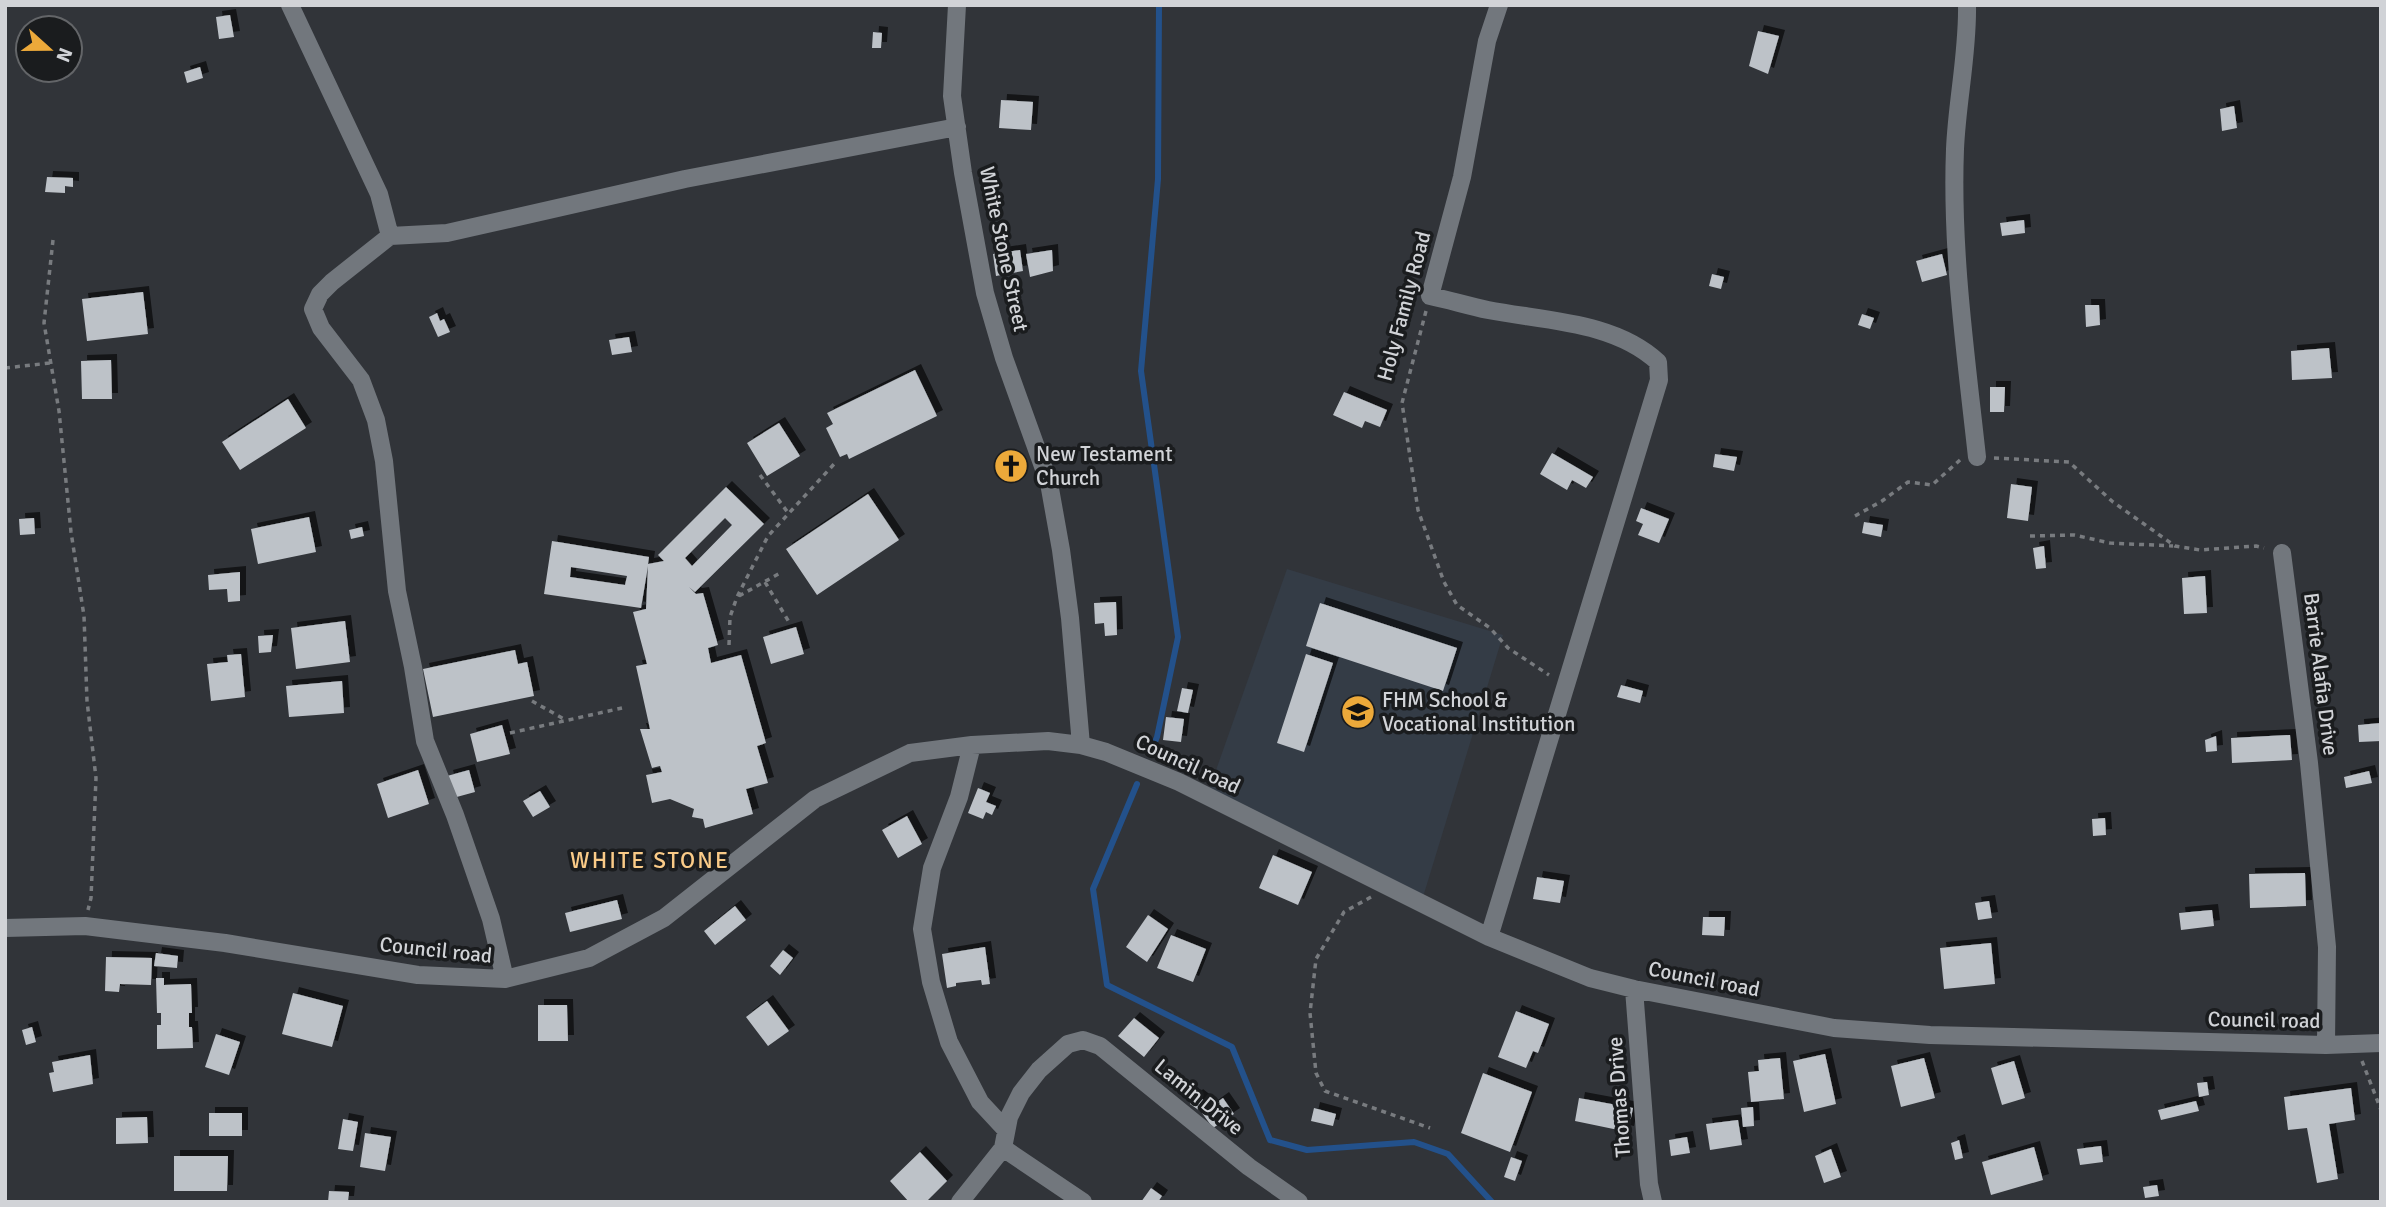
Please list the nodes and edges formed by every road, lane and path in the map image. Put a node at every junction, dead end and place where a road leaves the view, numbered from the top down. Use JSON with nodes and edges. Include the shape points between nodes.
{"nodes":[{"id":1,"x":290,"y":5,"type":"edge"},
{"id":2,"x":957,"y":5,"type":"edge"},
{"id":3,"x":1499,"y":5,"type":"edge"},
{"id":4,"x":1967,"y":5,"type":"edge"},
{"id":5,"x":957,"y":127,"type":"junction"},
{"id":6,"x":390,"y":236,"type":"junction"},
{"id":7,"x":54,"y":240,"type":"dead end"},
{"id":8,"x":1430,"y":296,"type":"junction"},
{"id":9,"x":50,"y":363,"type":"junction"},
{"id":10,"x":5,"y":368,"type":"edge"},
{"id":11,"x":1977,"y":457,"type":"junction"},
{"id":12,"x":835,"y":463,"type":"dead end"},
{"id":13,"x":760,"y":475,"type":"dead end"},
{"id":14,"x":789,"y":514,"type":"junction"},
{"id":15,"x":1855,"y":516,"type":"dead end"},
{"id":16,"x":2030,"y":536,"type":"dead end"},
{"id":17,"x":2175,"y":546,"type":"junction"},
{"id":18,"x":2283,"y":553,"type":"joint"},
{"id":19,"x":782,"y":572,"type":"dead end"},
{"id":20,"x":765,"y":582,"type":"junction"},
{"id":21,"x":737,"y":597,"type":"junction"},
{"id":22,"x":789,"y":622,"type":"dead end"},
{"id":23,"x":729,"y":645,"type":"dead end"},
{"id":24,"x":1566,"y":685,"type":"junction"},
{"id":25,"x":532,"y":701,"type":"dead end"},
{"id":26,"x":622,"y":708,"type":"dead end"},
{"id":27,"x":566,"y":720,"type":"junction"},
{"id":28,"x":510,"y":733,"type":"dead end"},
{"id":29,"x":972,"y":745,"type":"junction"},
{"id":30,"x":1081,"y":746,"type":"junction"},
{"id":31,"x":1388,"y":888,"type":"junction"},
{"id":32,"x":85,"y":926,"type":"junction"},
{"id":33,"x":5,"y":928,"type":"edge"},
{"id":34,"x":1489,"y":937,"type":"junction"},
{"id":35,"x":505,"y":979,"type":"junction"},
{"id":36,"x":1634,"y":989,"type":"junction"},
{"id":37,"x":2356,"y":1042,"type":"junction"},
{"id":38,"x":2381,"y":1043,"type":"edge"},
{"id":39,"x":2326,"y":1045,"type":"junction"},
{"id":40,"x":2381,"y":1110,"type":"edge"},
{"id":41,"x":1430,"y":1128,"type":"dead end"},
{"id":42,"x":1004,"y":1139,"type":"junction"},
{"id":43,"x":960,"y":1202,"type":"edge"},
{"id":44,"x":1083,"y":1202,"type":"edge"},
{"id":45,"x":1298,"y":1202,"type":"edge"},
{"id":46,"x":1653,"y":1202,"type":"edge"}],
"edges":[{"from":1,"to":6,"type":"street","via":[[379,194]]},
{"from":2,"to":5,"type":"street","name":"White Stone Street","via":[[952,96]]},
{"from":3,"to":8,"type":"street","name":"Holy Family Road","via":[[1487,41],[1462,177]]},
{"from":4,"to":11,"type":"street","via":[[1955,148],[1955,209]]},
{"from":5,"to":6,"type":"street","via":[[685,179],[447,233]]},
{"from":5,"to":30,"type":"street","name":"White Stone Street","via":[[985,293],[1049,483],[1078,687]]},
{"from":6,"to":35,"type":"street","via":[[320,294],[313,309],[321,328],[361,380],[376,420],[397,592],[425,741],[491,919]]},
{"from":7,"to":9,"type":"path","via":[[44,323]]},
{"from":8,"to":24,"type":"path","name":"Holy Family Road","via":[[1402,403],[1418,510],[1457,605],[1490,628],[1508,648]]},
{"from":8,"to":24,"type":"street","via":[[1615,336],[1645,350],[1658,362],[1659,380]]},
{"from":9,"to":10,"type":"path"},
{"from":9,"to":32,"type":"path","via":[[84,616],[96,778],[91,898]]},
{"from":11,"to":15,"type":"path","via":[[1964,457],[1932,485],[1908,482]]},
{"from":11,"to":17,"type":"path","via":[[2069,462],[2113,502]]},
{"from":12,"to":14,"type":"path"},
{"from":13,"to":14,"type":"path"},
{"from":14,"to":21,"type":"path","via":[[768,536]]},
{"from":16,"to":17,"type":"path","via":[[2074,535],[2110,543]]},
{"from":17,"to":18,"type":"path","via":[[2200,550],[2256,546]]},
{"from":18,"to":39,"type":"street","name":"Barrie Alafia Drive","via":[[2327,947]]},
{"from":19,"to":20,"type":"path"},
{"from":20,"to":21,"type":"path"},
{"from":20,"to":22,"type":"path"},
{"from":21,"to":23,"type":"path","via":[[730,617]]},
{"from":24,"to":34,"type":"street"},
{"from":25,"to":27,"type":"path"},
{"from":26,"to":27,"type":"path"},
{"from":27,"to":28,"type":"path"},
{"from":29,"to":30,"type":"street","name":"Council road","via":[[1048,741]]},
{"from":29,"to":35,"type":"street","name":"Council road","via":[[910,753],[815,799],[664,918],[590,958]]},
{"from":29,"to":42,"type":"street","via":[[959,797],[932,868],[922,929],[930,982],[949,1042]]},
{"from":30,"to":31,"type":"street","name":"Council road","via":[[1179,782]]},
{"from":31,"to":34,"type":"street","name":"Council road"},
{"from":31,"to":41,"type":"path","via":[[1344,912],[1315,959],[1310,1013],[1316,1073],[1325,1091]]},
{"from":32,"to":33,"type":"street","name":"Council road"},
{"from":32,"to":35,"type":"street","name":"Council road","via":[[226,943],[418,975]]},
{"from":34,"to":36,"type":"street","name":"Council road","via":[[1590,978]]},
{"from":36,"to":39,"type":"street","name":"Council road","via":[[1834,1028],[1930,1035]]},
{"from":36,"to":46,"type":"street","name":"Thomas Drive"},
{"from":37,"to":38,"type":"street","name":"Council road"},
{"from":37,"to":39,"type":"street","name":"Council road"},
{"from":37,"to":40,"type":"path"},
{"from":42,"to":43,"type":"street"},
{"from":42,"to":44,"type":"street"},
{"from":42,"to":45,"type":"street","name":"Lamin Drive","via":[[1021,1093],[1039,1070],[1068,1044],[1083,1040],[1100,1046]]}]}
